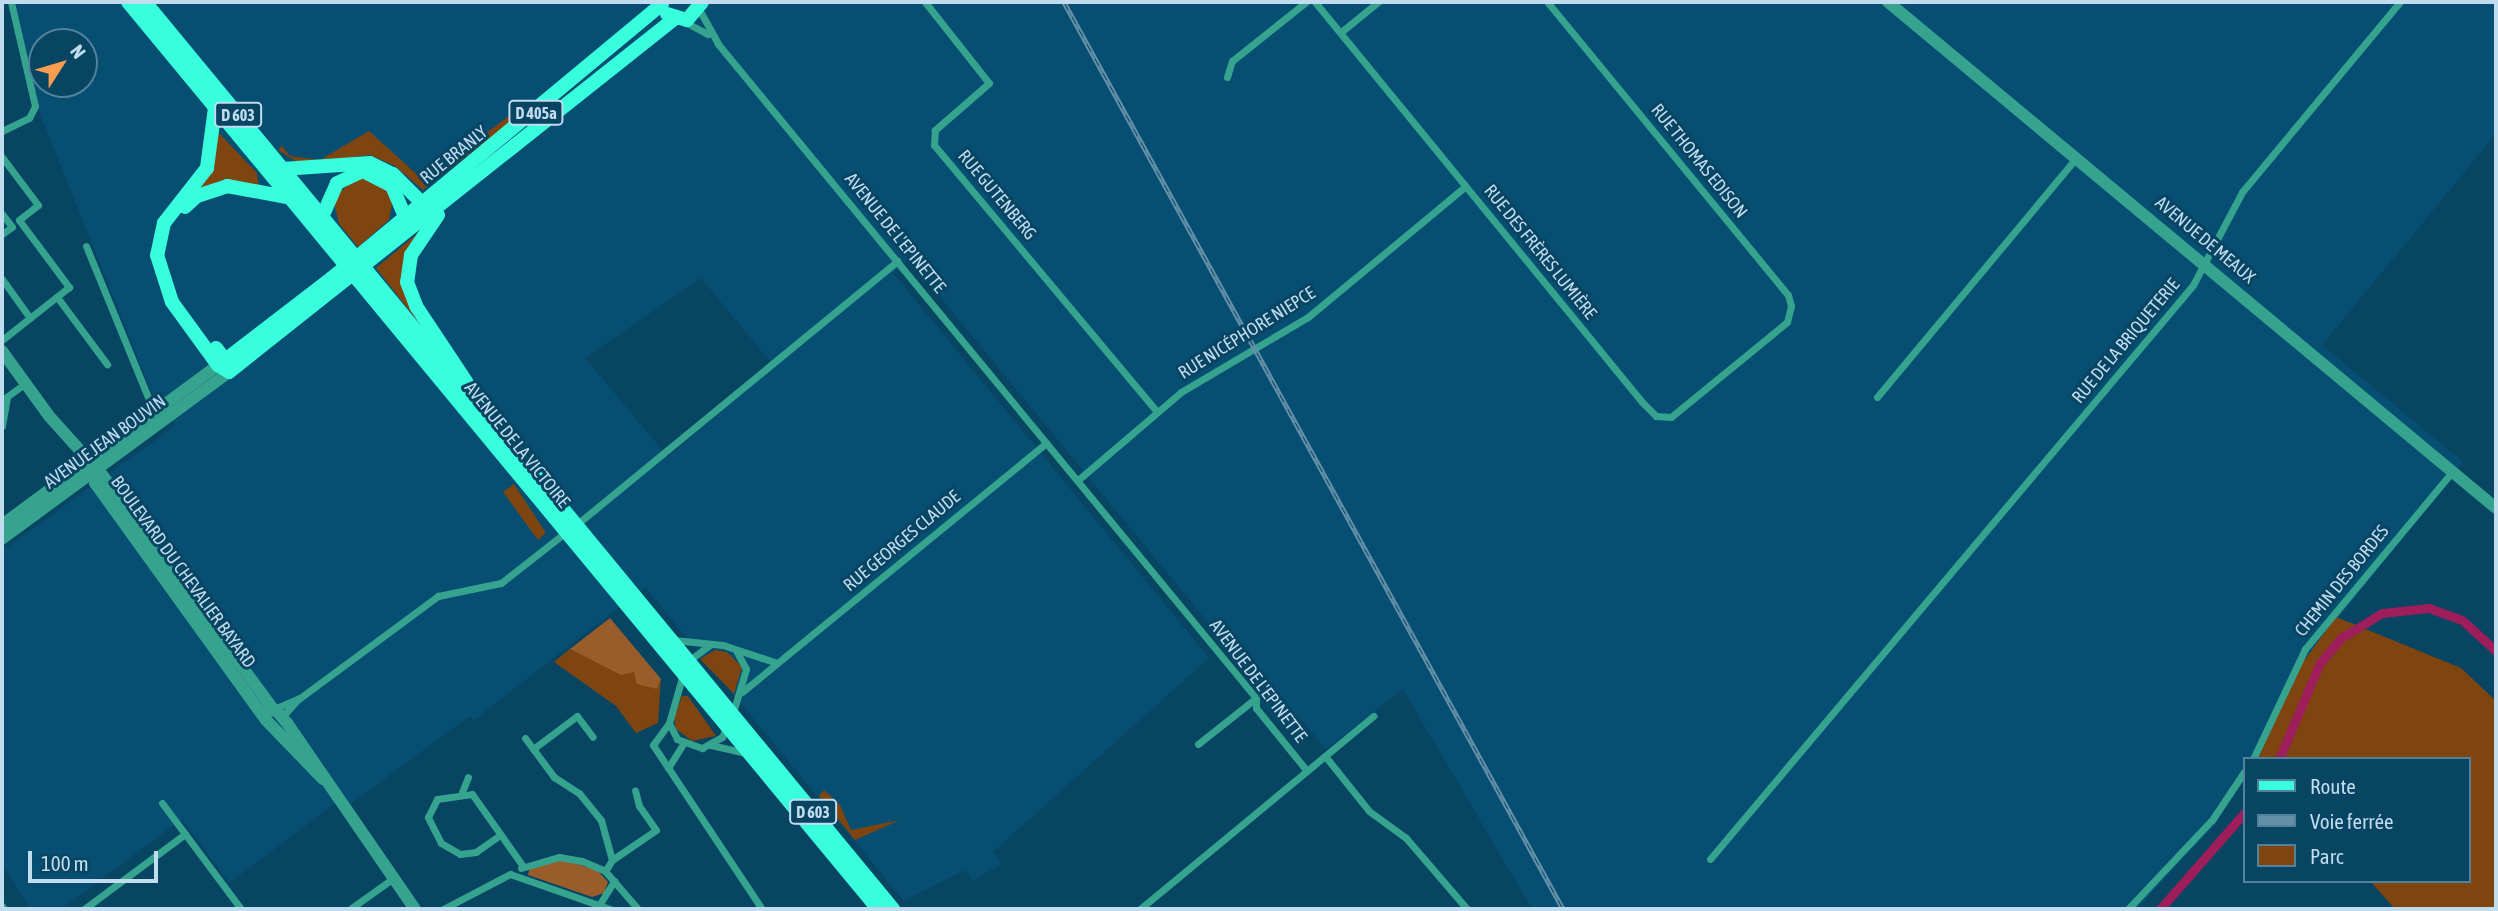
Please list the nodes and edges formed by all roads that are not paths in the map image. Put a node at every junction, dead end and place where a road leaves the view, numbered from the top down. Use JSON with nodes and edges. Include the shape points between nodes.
{"nodes":[{"id":1,"x":11,"y":2,"type":"edge"},
{"id":2,"x":128,"y":2,"type":"edge"},
{"id":3,"x":145,"y":2,"type":"edge"},
{"id":4,"x":925,"y":2,"type":"edge"},
{"id":5,"x":1306,"y":2,"type":"edge"},
{"id":6,"x":1315,"y":2,"type":"edge"},
{"id":7,"x":1378,"y":2,"type":"edge"},
{"id":8,"x":1547,"y":2,"type":"edge"},
{"id":9,"x":1888,"y":2,"type":"edge"},
{"id":10,"x":2400,"y":2,"type":"edge"},
{"id":11,"x":662,"y":3,"type":"edge"},
{"id":12,"x":701,"y":6,"type":"edge"},
{"id":13,"x":2,"y":8,"type":"edge"},
{"id":14,"x":677,"y":20,"type":"junction"},
{"id":15,"x":1341,"y":32,"type":"junction"},
{"id":16,"x":718,"y":44,"type":"junction"},
{"id":17,"x":1227,"y":77,"type":"dead end"},
{"id":18,"x":215,"y":108,"type":"junction"},
{"id":19,"x":2,"y":131,"type":"edge"},
{"id":20,"x":2077,"y":156,"type":"junction"},
{"id":21,"x":2,"y":157,"type":"edge"},
{"id":22,"x":282,"y":169,"type":"junction"},
{"id":23,"x":1466,"y":186,"type":"junction"},
{"id":24,"x":287,"y":197,"type":"junction"},
{"id":25,"x":450,"y":200,"type":"junction"},
{"id":26,"x":424,"y":205,"type":"junction"},
{"id":27,"x":2,"y":214,"type":"edge"},
{"id":28,"x":322,"y":217,"type":"junction"},
{"id":29,"x":407,"y":219,"type":"junction"},
{"id":30,"x":2,"y":234,"type":"edge"},
{"id":31,"x":86,"y":246,"type":"dead end"},
{"id":32,"x":339,"y":248,"type":"junction"},
{"id":33,"x":897,"y":261,"type":"junction"},
{"id":34,"x":2207,"y":265,"type":"junction"},
{"id":35,"x":2,"y":279,"type":"edge"},
{"id":36,"x":336,"y":284,"type":"junction"},
{"id":37,"x":374,"y":292,"type":"junction"},
{"id":38,"x":57,"y":297,"type":"junction"},
{"id":39,"x":30,"y":318,"type":"junction"},
{"id":40,"x":2,"y":340,"type":"edge"},
{"id":41,"x":1765,"y":342,"type":"joint"},
{"id":42,"x":2,"y":351,"type":"edge"},
{"id":43,"x":107,"y":364,"type":"dead end"},
{"id":44,"x":224,"y":366,"type":"junction"},
{"id":45,"x":26,"y":383,"type":"junction"},
{"id":46,"x":1877,"y":397,"type":"dead end"},
{"id":47,"x":4,"y":399,"type":"edge"},
{"id":48,"x":154,"y":412,"type":"junction"},
{"id":49,"x":1157,"y":412,"type":"junction"},
{"id":50,"x":2,"y":426,"type":"edge"},
{"id":51,"x":495,"y":430,"type":"junction"},
{"id":52,"x":1046,"y":443,"type":"junction"},
{"id":53,"x":114,"y":457,"type":"junction"},
{"id":54,"x":86,"y":461,"type":"junction"},
{"id":55,"x":2453,"y":471,"type":"junction"},
{"id":56,"x":95,"y":473,"type":"junction"},
{"id":57,"x":1078,"y":480,"type":"junction"},
{"id":58,"x":2496,"y":508,"type":"edge"},
{"id":59,"x":2,"y":525,"type":"edge"},
{"id":60,"x":570,"y":529,"type":"junction"},
{"id":61,"x":2,"y":539,"type":"edge"},
{"id":62,"x":166,"y":561,"type":"junction"},
{"id":63,"x":670,"y":639,"type":"junction"},
{"id":64,"x":711,"y":644,"type":"junction"},
{"id":65,"x":736,"y":650,"type":"junction"},
{"id":66,"x":688,"y":660,"type":"junction"},
{"id":67,"x":778,"y":663,"type":"junction"},
{"id":68,"x":682,"y":677,"type":"junction"},
{"id":69,"x":742,"y":692,"type":"junction"},
{"id":70,"x":300,"y":698,"type":"junction"},
{"id":71,"x":1256,"y":698,"type":"junction"},
{"id":72,"x":274,"y":715,"type":"junction"},
{"id":73,"x":733,"y":715,"type":"junction"},
{"id":74,"x":1373,"y":716,"type":"dead end"},
{"id":75,"x":669,"y":723,"type":"junction"},
{"id":76,"x":726,"y":730,"type":"junction"},
{"id":77,"x":593,"y":737,"type":"dead end"},
{"id":78,"x":525,"y":738,"type":"dead end"},
{"id":79,"x":682,"y":744,"type":"junction"},
{"id":80,"x":1198,"y":744,"type":"dead end"},
{"id":81,"x":711,"y":745,"type":"junction"},
{"id":82,"x":533,"y":749,"type":"junction"},
{"id":83,"x":745,"y":753,"type":"junction"},
{"id":84,"x":1325,"y":756,"type":"junction"},
{"id":85,"x":2254,"y":757,"type":"edge"},
{"id":86,"x":668,"y":768,"type":"junction"},
{"id":87,"x":1307,"y":771,"type":"junction"},
{"id":88,"x":2242,"y":775,"type":"edge"},
{"id":89,"x":468,"y":777,"type":"dead end"},
{"id":90,"x":635,"y":790,"type":"dead end"},
{"id":91,"x":462,"y":792,"type":"junction"},
{"id":92,"x":162,"y":803,"type":"dead end"},
{"id":93,"x":185,"y":835,"type":"junction"},
{"id":94,"x":500,"y":835,"type":"junction"},
{"id":95,"x":1710,"y":859,"type":"dead end"},
{"id":96,"x":612,"y":860,"type":"junction"},
{"id":97,"x":522,"y":865,"type":"junction"},
{"id":98,"x":605,"y":871,"type":"junction"},
{"id":99,"x":517,"y":875,"type":"junction"},
{"id":100,"x":392,"y":878,"type":"junction"},
{"id":101,"x":614,"y":881,"type":"junction"},
{"id":102,"x":601,"y":902,"type":"junction"},
{"id":103,"x":84,"y":909,"type":"edge"},
{"id":104,"x":241,"y":909,"type":"edge"},
{"id":105,"x":350,"y":909,"type":"edge"},
{"id":106,"x":415,"y":909,"type":"edge"},
{"id":107,"x":443,"y":909,"type":"edge"},
{"id":108,"x":610,"y":909,"type":"edge"},
{"id":109,"x":638,"y":909,"type":"edge"},
{"id":110,"x":762,"y":909,"type":"edge"},
{"id":111,"x":878,"y":909,"type":"edge"},
{"id":112,"x":894,"y":909,"type":"edge"},
{"id":113,"x":1140,"y":909,"type":"edge"},
{"id":114,"x":1467,"y":909,"type":"edge"},
{"id":115,"x":2128,"y":909,"type":"edge"}],
"edges":[{"from":1,"to":13,"type":"street"},
{"from":1,"to":19,"type":"street","via":[[34,111]]},
{"from":2,"to":18,"type":"main road","name":"AVENUE DE LA VICTOIRE","number":"D 603"},
{"from":3,"to":22,"type":"main road","name":"AVENUE DE LA VICTOIRE","number":"D 603"},
{"from":4,"to":49,"type":"street","name":"RUE GUTENBERG","via":[[989,83],[935,130],[934,145]]},
{"from":5,"to":17,"type":"street","via":[[1232,61]]},
{"from":6,"to":15,"type":"street","name":"RUE DES FRÈRES LUMIÈRE"},
{"from":7,"to":15,"type":"street"},
{"from":8,"to":41,"type":"street","name":"RUE THOMAS EDISON","via":[[1788,295],[1792,314]]},
{"from":9,"to":20,"type":"street","name":"AVENUE DE MEAUX"},
{"from":10,"to":34,"type":"street","name":"RUE DE LA BRIQUETERIE","via":[[2242,192]]},
{"from":11,"to":14,"type":"main road"},
{"from":11,"to":26,"type":"main road","name":"RUE BRANLY","number":"D 405a"},
{"from":12,"to":14,"type":"main road","name":"RUE BRANLY"},
{"from":12,"to":16,"type":"street","name":"AVENUE DE L'EPINETTE"},
{"from":14,"to":16,"type":"street","name":"AVENUE DE L'EPINETTE","via":[[697,26]]},
{"from":14,"to":25,"type":"main road","name":"RUE BRANLY","number":"D 405a"},
{"from":15,"to":23,"type":"street","name":"RUE DES FRÈRES LUMIÈRE"},
{"from":16,"to":33,"type":"street","name":"AVENUE DE L'EPINETTE"},
{"from":18,"to":24,"type":"main road","name":"AVENUE DE LA VICTOIRE","number":"D 603"},
{"from":18,"to":44,"type":"main road","via":[[207,168],[164,223],[157,256],[172,302]]},
{"from":20,"to":34,"type":"street","name":"AVENUE DE MEAUX"},
{"from":20,"to":46,"type":"street"},
{"from":21,"to":38,"type":"street","via":[[38,205],[19,220],[69,287]]},
{"from":22,"to":26,"type":"main road","via":[[370,163],[393,174]]},
{"from":22,"to":28,"type":"main road","name":"AVENUE DE LA VICTOIRE","number":"D 603"},
{"from":23,"to":41,"type":"street","name":"RUE DES FRÈRES LUMIÈRE","via":[[1656,416],[1671,417]]},
{"from":23,"to":49,"type":"street","name":"RUE NICÉPHORE NIEPCE","via":[[1308,317],[1243,353]]},
{"from":24,"to":32,"type":"main road","name":"AVENUE DE LA VICTOIRE","number":"D 603"},
{"from":24,"to":44,"type":"main road","via":[[249,188],[215,189],[183,209],[169,233],[166,260],[174,289]]},
{"from":25,"to":36,"type":"main road","name":"RUE BRANLY","number":"D 405a"},
{"from":25,"to":51,"type":"main road","via":[[411,255],[407,282],[416,306]]},
{"from":26,"to":29,"type":"main road","name":"RUE BRANLY","number":"D 405a"},
{"from":27,"to":30,"type":"street","via":[[12,227]]},
{"from":28,"to":29,"type":"main road","via":[[337,183],[363,171],[392,186]]},
{"from":28,"to":32,"type":"main road","name":"AVENUE DE LA VICTOIRE","number":"D 603"},
{"from":29,"to":36,"type":"main road","name":"RUE BRANLY","number":"D 405a"},
{"from":31,"to":48,"type":"street"},
{"from":32,"to":37,"type":"main road","name":"AVENUE DE LA VICTOIRE","number":"D 603"},
{"from":33,"to":52,"type":"street","name":"AVENUE DE L'EPINETTE"},
{"from":33,"to":60,"type":"street"},
{"from":34,"to":55,"type":"street","name":"AVENUE DE MEAUX"},
{"from":34,"to":95,"type":"street","name":"RUE DE LA BRIQUETERIE"},
{"from":35,"to":39,"type":"street"},
{"from":36,"to":44,"type":"main road"},
{"from":37,"to":51,"type":"main road","name":"AVENUE DE LA VICTOIRE","number":"D 603"},
{"from":37,"to":60,"type":"main road","name":"AVENUE DE LA VICTOIRE","number":"D 603","via":[[497,451]]},
{"from":38,"to":39,"type":"street"},
{"from":38,"to":43,"type":"street"},
{"from":39,"to":40,"type":"street"},
{"from":42,"to":45,"type":"street"},
{"from":44,"to":48,"type":"street","name":"AVENUE JEAN BOUVIN"},
{"from":44,"to":53,"type":"street","name":"AVENUE JEAN BOUVIN"},
{"from":45,"to":47,"type":"street"},
{"from":45,"to":54,"type":"street"},
{"from":47,"to":50,"type":"street"},
{"from":48,"to":54,"type":"street","name":"AVENUE JEAN BOUVIN"},
{"from":49,"to":57,"type":"street","name":"RUE NICÉPHORE NIEPCE"},
{"from":51,"to":60,"type":"main road","name":"AVENUE DE LA VICTOIRE","number":"D 603"},
{"from":52,"to":57,"type":"street","name":"AVENUE DE L'EPINETTE"},
{"from":52,"to":67,"type":"street","name":"RUE GEORGES CLAUDE"},
{"from":53,"to":56,"type":"street","name":"AVENUE JEAN BOUVIN"},
{"from":53,"to":62,"type":"street","name":"BOULEVARD DU CHEVALIER BAYARD","via":[[113,478]]},
{"from":54,"to":56,"type":"street"},
{"from":54,"to":59,"type":"street","name":"AVENUE JEAN BOUVIN"},
{"from":55,"to":58,"type":"street","name":"AVENUE DE MEAUX"},
{"from":55,"to":85,"type":"street","name":"CHEMIN DES BORDES","via":[[2305,649]]},
{"from":56,"to":61,"type":"street","name":"AVENUE JEAN BOUVIN"},
{"from":56,"to":62,"type":"street","name":"BOULEVARD DU CHEVALIER BAYARD"},
{"from":56,"to":72,"type":"street","name":"BOULEVARD DU CHEVALIER BAYARD","via":[[95,483]]},
{"from":57,"to":71,"type":"street","name":"AVENUE DE L'EPINETTE"},
{"from":60,"to":63,"type":"main road","name":"AVENUE DE LA VICTOIRE","number":"D 603"},
{"from":60,"to":68,"type":"main road","name":"AVENUE DE LA VICTOIRE","number":"D 603"},
{"from":60,"to":70,"type":"street","via":[[501,583],[438,596]]},
{"from":62,"to":72,"type":"street","name":"BOULEVARD DU CHEVALIER BAYARD"},
{"from":63,"to":64,"type":"street"},
{"from":63,"to":66,"type":"main road","name":"AVENUE DE LA VICTOIRE","number":"D 603"},
{"from":64,"to":65,"type":"street"},
{"from":64,"to":66,"type":"street"},
{"from":65,"to":67,"type":"street"},
{"from":65,"to":69,"type":"street","via":[[746,670]]},
{"from":66,"to":68,"type":"street"},
{"from":66,"to":73,"type":"main road","name":"AVENUE DE LA VICTOIRE","number":"D 603"},
{"from":67,"to":69,"type":"street","name":"RUE GEORGES CLAUDE"},
{"from":68,"to":75,"type":"street"},
{"from":68,"to":76,"type":"main road","name":"AVENUE DE LA VICTOIRE","number":"D 603"},
{"from":69,"to":73,"type":"street"},
{"from":70,"to":72,"type":"street"},
{"from":70,"to":72,"type":"street"},
{"from":71,"to":80,"type":"street"},
{"from":71,"to":87,"type":"street","name":"AVENUE DE L'EPINETTE","via":[[1256,708]]},
{"from":72,"to":100,"type":"street","name":"BOULEVARD DU CHEVALIER BAYARD"},
{"from":73,"to":76,"type":"street"},
{"from":73,"to":112,"type":"main road","name":"AVENUE DE LA VICTOIRE","number":"D 603"},
{"from":74,"to":84,"type":"street"},
{"from":75,"to":79,"type":"street"},
{"from":75,"to":86,"type":"street","via":[[653,745]]},
{"from":76,"to":81,"type":"street"},
{"from":76,"to":83,"type":"main road","name":"AVENUE DE LA VICTOIRE","number":"D 603"},
{"from":77,"to":82,"type":"street","via":[[577,716]]},
{"from":78,"to":82,"type":"street"},
{"from":79,"to":81,"type":"street"},
{"from":79,"to":86,"type":"street"},
{"from":81,"to":83,"type":"street"},
{"from":82,"to":96,"type":"street","via":[[554,777],[591,805],[607,835]]},
{"from":83,"to":111,"type":"main road","name":"AVENUE DE LA VICTOIRE","number":"D 603"},
{"from":84,"to":87,"type":"street"},
{"from":84,"to":114,"type":"street","via":[[1369,811],[1406,838]]},
{"from":86,"to":110,"type":"street"},
{"from":87,"to":113,"type":"street"},
{"from":88,"to":115,"type":"street","via":[[2212,820]]},
{"from":89,"to":91,"type":"street"},
{"from":90,"to":96,"type":"street","via":[[639,806],[656,830]]},
{"from":91,"to":94,"type":"street","via":[[472,793]]},
{"from":91,"to":94,"type":"street","via":[[438,799],[428,817],[440,843],[468,853]]},
{"from":92,"to":93,"type":"street"},
{"from":93,"to":103,"type":"street"},
{"from":93,"to":104,"type":"street"},
{"from":94,"to":97,"type":"street"},
{"from":96,"to":98,"type":"street"},
{"from":97,"to":98,"type":"street","via":[[559,857]]},
{"from":97,"to":99,"type":"street"},
{"from":98,"to":101,"type":"street"},
{"from":99,"to":102,"type":"street"},
{"from":99,"to":107,"type":"street","via":[[500,876]]},
{"from":100,"to":105,"type":"street"},
{"from":100,"to":106,"type":"street","name":"BOULEVARD DU CHEVALIER BAYARD"},
{"from":101,"to":102,"type":"street"},
{"from":101,"to":109,"type":"street"},
{"from":102,"to":108,"type":"street"}]}
